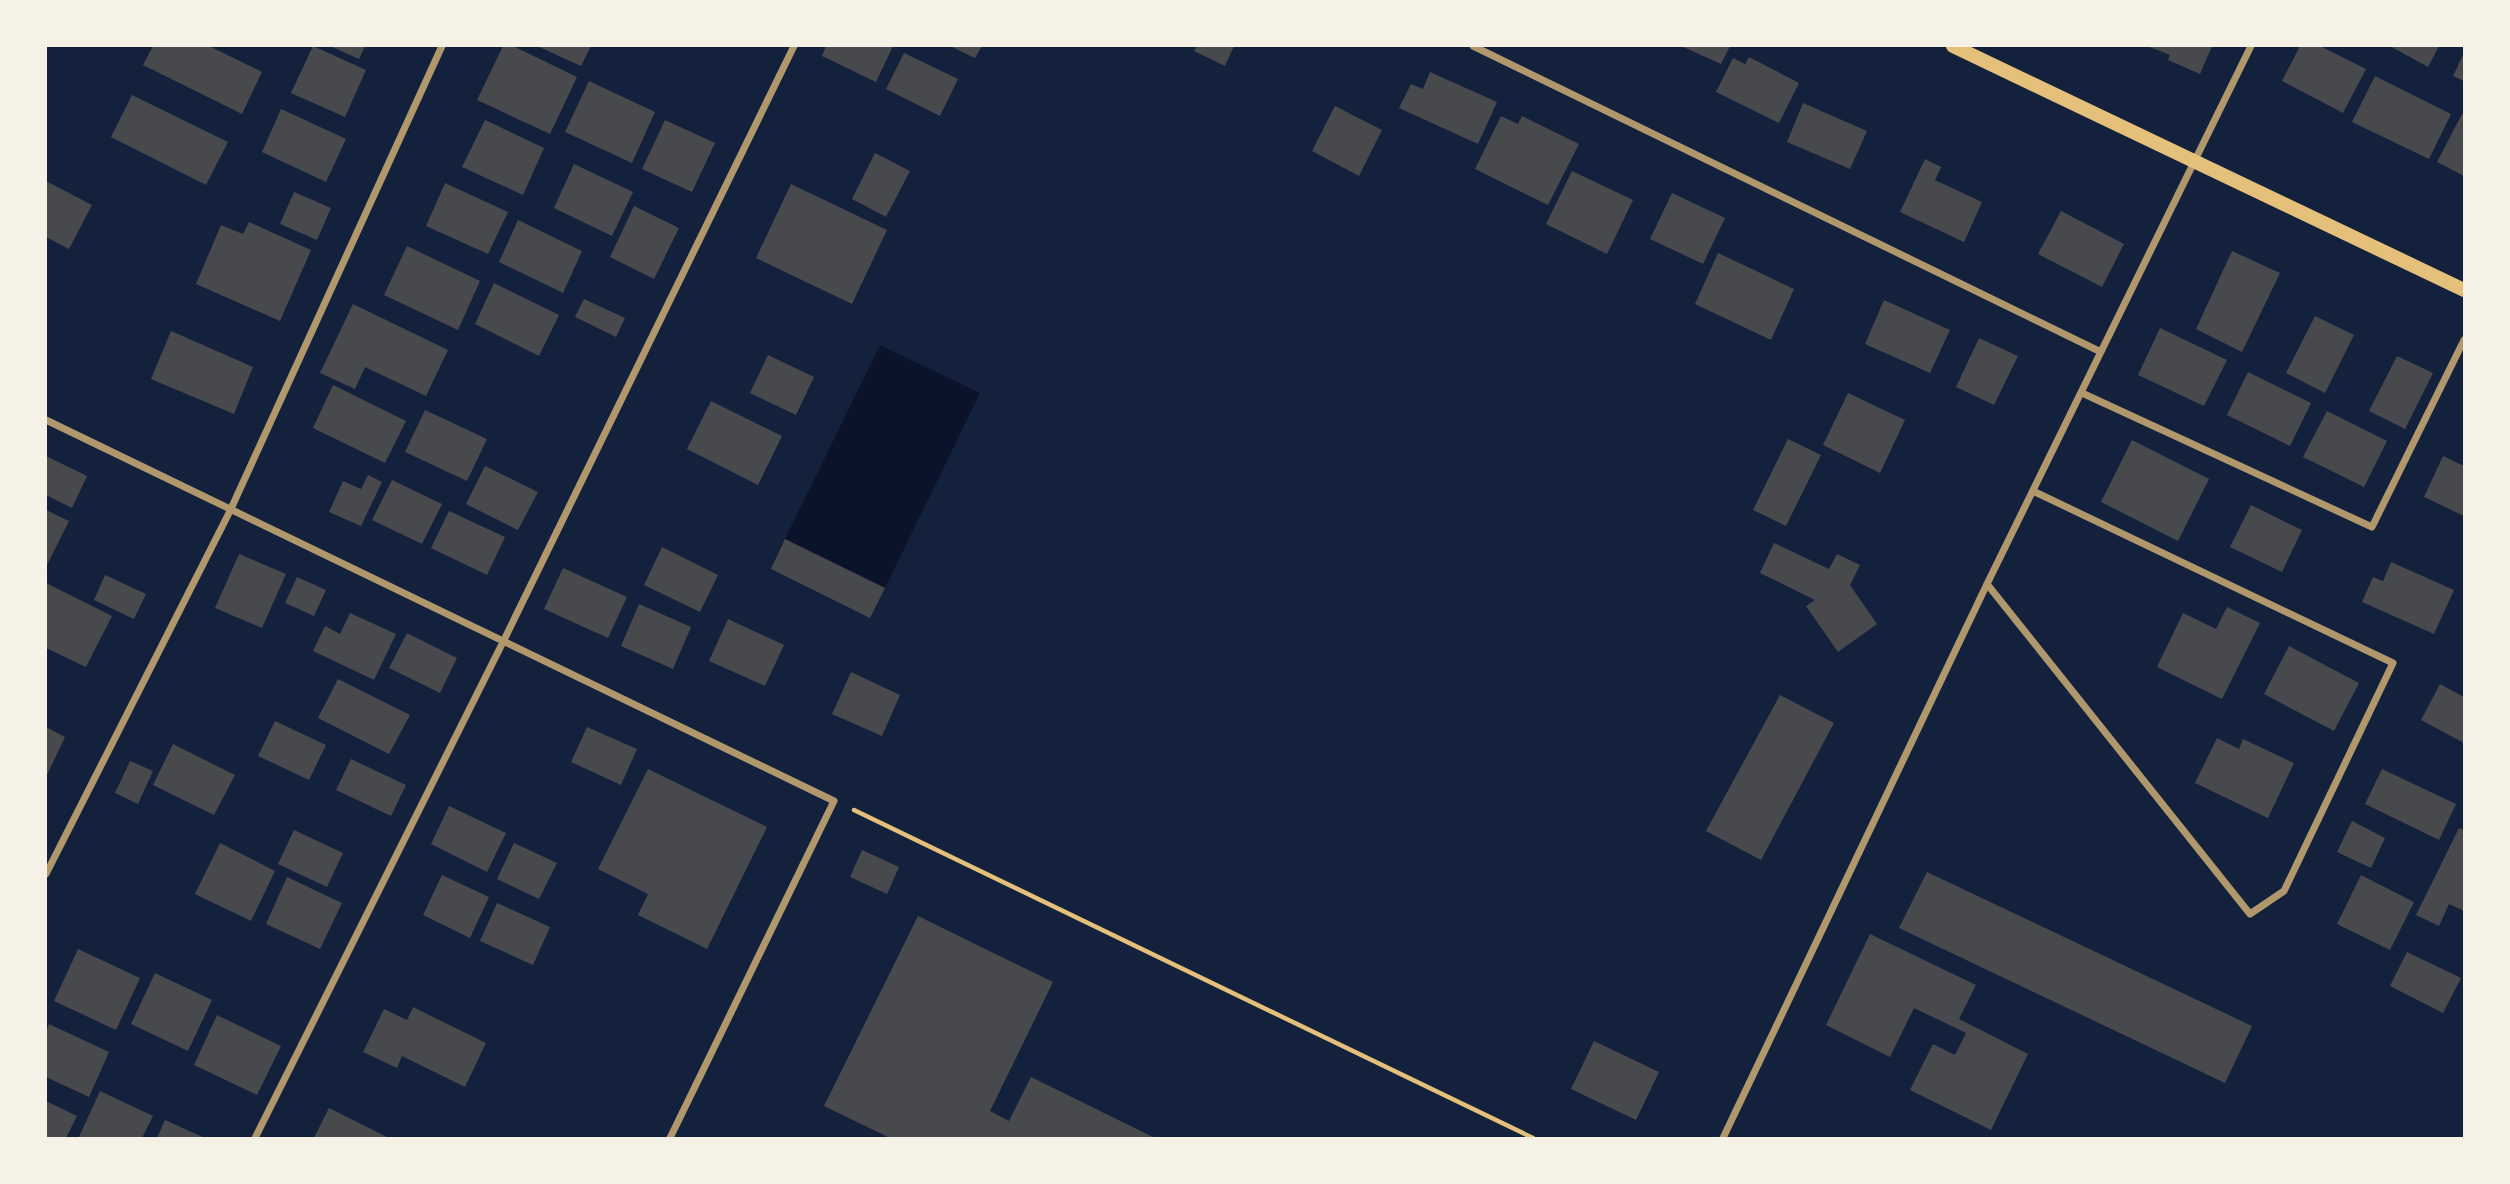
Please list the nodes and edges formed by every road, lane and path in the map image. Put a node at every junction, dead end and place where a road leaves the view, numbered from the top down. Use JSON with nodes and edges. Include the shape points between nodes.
{"nodes":[{"id":1,"x":442,"y":46,"type":"edge"},
{"id":2,"x":794,"y":46,"type":"edge"},
{"id":3,"x":1473,"y":46,"type":"edge"},
{"id":4,"x":1953,"y":46,"type":"edge"},
{"id":5,"x":2252,"y":46,"type":"edge"},
{"id":6,"x":2194,"y":160,"type":"junction"},
{"id":7,"x":2465,"y":290,"type":"edge"},
{"id":8,"x":2465,"y":340,"type":"edge"},
{"id":9,"x":2101,"y":352,"type":"junction"},
{"id":10,"x":2082,"y":393,"type":"junction"},
{"id":11,"x":46,"y":420,"type":"edge"},
{"id":12,"x":2034,"y":491,"type":"junction"},
{"id":13,"x":230,"y":511,"type":"junction"},
{"id":14,"x":1987,"y":584,"type":"junction"},
{"id":15,"x":504,"y":640,"type":"junction"},
{"id":16,"x":834,"y":801,"type":"junction"},
{"id":17,"x":46,"y":874,"type":"edge"},
{"id":18,"x":256,"y":1139,"type":"edge"},
{"id":19,"x":670,"y":1139,"type":"edge"},
{"id":20,"x":1533,"y":1139,"type":"edge"},
{"id":21,"x":1723,"y":1139,"type":"edge"}],
"edges":[{"from":1,"to":13,"type":"street"},
{"from":2,"to":15,"type":"street"},
{"from":3,"to":9,"type":"street"},
{"from":4,"to":6,"type":"main road"},
{"from":5,"to":6,"type":"street"},
{"from":6,"to":7,"type":"main road"},
{"from":6,"to":9,"type":"street"},
{"from":8,"to":10,"type":"street","via":[[2372,527]]},
{"from":9,"to":10,"type":"street"},
{"from":10,"to":12,"type":"street"},
{"from":11,"to":13,"type":"street"},
{"from":12,"to":14,"type":"street"},
{"from":12,"to":14,"type":"street","via":[[2393,663],[2284,891],[2249,914]]},
{"from":13,"to":15,"type":"street"},
{"from":13,"to":17,"type":"street"},
{"from":14,"to":21,"type":"street"},
{"from":15,"to":16,"type":"street"},
{"from":15,"to":18,"type":"street"},
{"from":16,"to":19,"type":"street"},
{"from":16,"to":20,"type":"path"}]}
